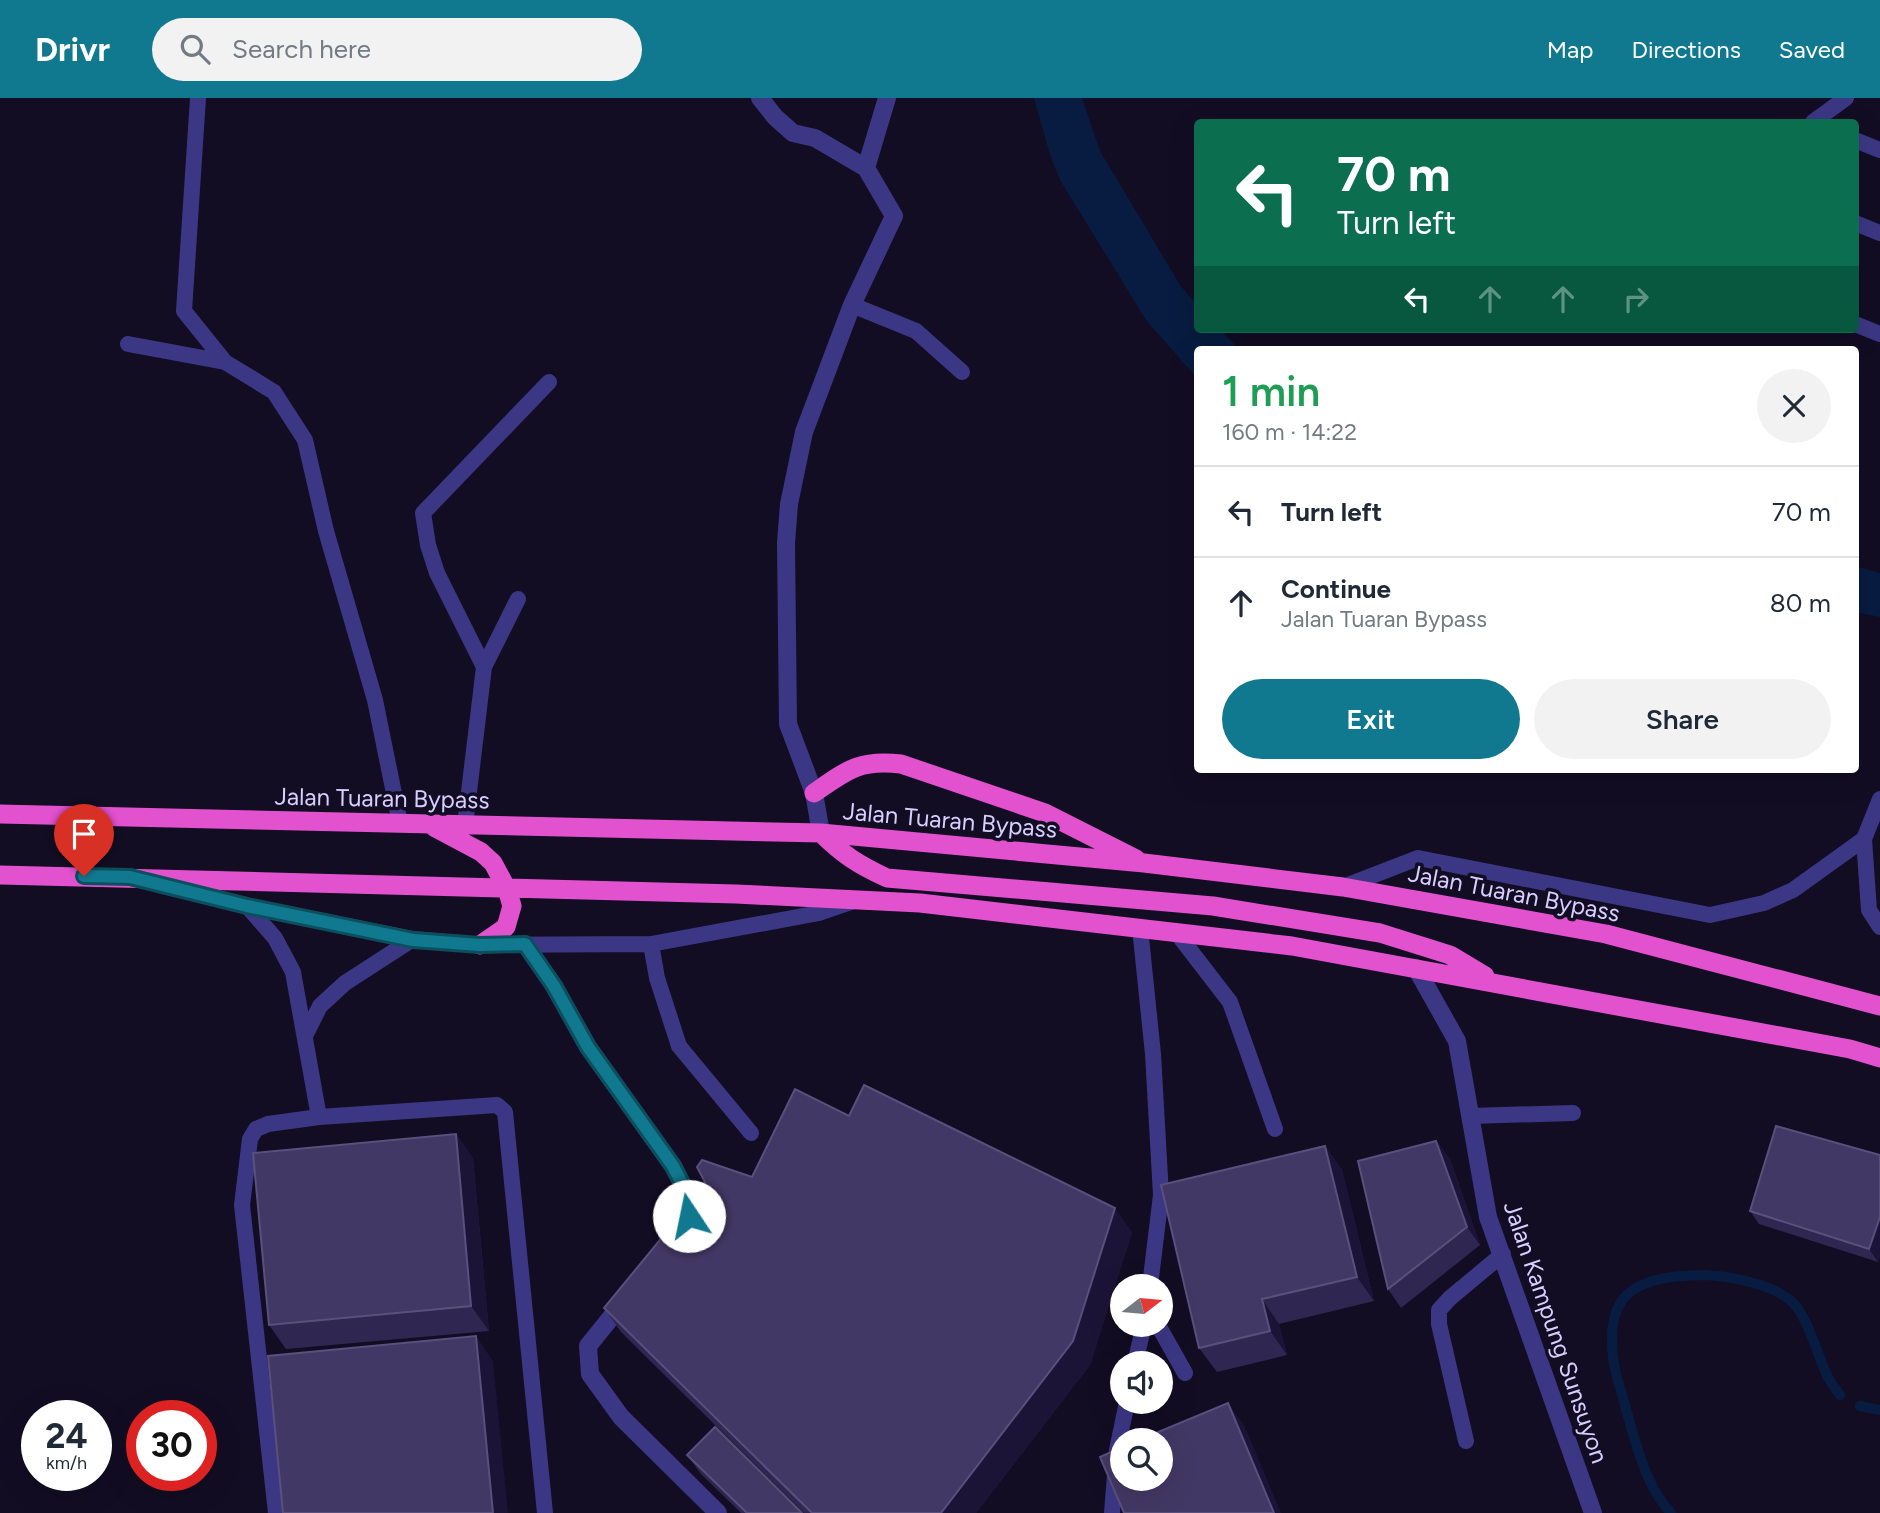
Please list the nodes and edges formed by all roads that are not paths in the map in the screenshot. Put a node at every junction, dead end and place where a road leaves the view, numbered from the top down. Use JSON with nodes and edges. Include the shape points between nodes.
{"nodes":[{"id":1,"x":198,"y":98,"type":"edge"},
{"id":2,"x":760,"y":98,"type":"edge"},
{"id":3,"x":887,"y":98,"type":"edge"},
{"id":4,"x":1846,"y":98,"type":"edge"},
{"id":5,"x":1818,"y":119,"type":"edge"},
{"id":6,"x":1859,"y":142,"type":"edge"},
{"id":7,"x":1880,"y":150,"type":"edge"},
{"id":8,"x":866,"y":168,"type":"junction"},
{"id":9,"x":1859,"y":225,"type":"edge"},
{"id":10,"x":1880,"y":233,"type":"edge"},
{"id":11,"x":852,"y":304,"type":"junction"},
{"id":12,"x":1859,"y":326,"type":"edge"},
{"id":13,"x":1880,"y":334,"type":"edge"},
{"id":14,"x":128,"y":344,"type":"dead end"},
{"id":15,"x":225,"y":362,"type":"junction"},
{"id":16,"x":962,"y":372,"type":"dead end"},
{"id":17,"x":549,"y":383,"type":"dead end"},
{"id":18,"x":518,"y":599,"type":"dead end"},
{"id":19,"x":484,"y":667,"type":"junction"},
{"id":20,"x":814,"y":793,"type":"junction"},
{"id":21,"x":1880,"y":799,"type":"edge"},
{"id":22,"x":0,"y":814,"type":"edge"},
{"id":23,"x":400,"y":823,"type":"junction"},
{"id":24,"x":429,"y":824,"type":"junction"},
{"id":25,"x":465,"y":825,"type":"junction"},
{"id":26,"x":821,"y":832,"type":"junction"},
{"id":27,"x":1864,"y":839,"type":"junction"},
{"id":28,"x":1144,"y":863,"type":"junction"},
{"id":29,"x":0,"y":875,"type":"edge"},
{"id":30,"x":130,"y":877,"type":"junction"},
{"id":31,"x":1343,"y":887,"type":"junction"},
{"id":32,"x":507,"y":889,"type":"junction"},
{"id":33,"x":860,"y":899,"type":"junction"},
{"id":34,"x":247,"y":906,"type":"junction"},
{"id":35,"x":1880,"y":927,"type":"edge"},
{"id":36,"x":1140,"y":928,"type":"junction"},
{"id":37,"x":1175,"y":932,"type":"junction"},
{"id":38,"x":413,"y":940,"type":"junction"},
{"id":39,"x":525,"y":944,"type":"junction"},
{"id":40,"x":651,"y":944,"type":"junction"},
{"id":41,"x":480,"y":945,"type":"junction"},
{"id":42,"x":1416,"y":968,"type":"junction"},
{"id":43,"x":1492,"y":982,"type":"junction"},
{"id":44,"x":1880,"y":1006,"type":"edge"},
{"id":45,"x":305,"y":1036,"type":"junction"},
{"id":46,"x":1880,"y":1058,"type":"edge"},
{"id":47,"x":1573,"y":1113,"type":"dead end"},
{"id":48,"x":1470,"y":1116,"type":"junction"},
{"id":49,"x":319,"y":1117,"type":"junction"},
{"id":50,"x":1275,"y":1129,"type":"dead end"},
{"id":51,"x":751,"y":1133,"type":"dead end"},
{"id":52,"x":677,"y":1240,"type":"edge"},
{"id":53,"x":1503,"y":1254,"type":"junction"},
{"id":54,"x":1151,"y":1274,"type":"edge"},
{"id":55,"x":632,"y":1291,"type":"edge"},
{"id":56,"x":1165,"y":1337,"type":"edge"},
{"id":57,"x":1185,"y":1374,"type":"dead end"},
{"id":58,"x":1124,"y":1414,"type":"edge"},
{"id":59,"x":1466,"y":1441,"type":"dead end"},
{"id":60,"x":276,"y":1513,"type":"edge"},
{"id":61,"x":545,"y":1513,"type":"edge"},
{"id":62,"x":718,"y":1513,"type":"edge"},
{"id":63,"x":1112,"y":1513,"type":"edge"},
{"id":64,"x":1594,"y":1513,"type":"edge"}],
"edges":[{"from":1,"to":15,"type":"lane","via":[[184,311]]},
{"from":2,"to":8,"type":"street","via":[[793,133],[815,138]]},
{"from":3,"to":8,"type":"street"},
{"from":4,"to":5,"type":"lane"},
{"from":6,"to":7,"type":"lane"},
{"from":8,"to":11,"type":"street","via":[[894,216]]},
{"from":9,"to":10,"type":"lane"},
{"from":11,"to":16,"type":"lane","via":[[916,331]]},
{"from":11,"to":20,"type":"street","via":[[804,432],[786,542],[788,724]]},
{"from":12,"to":13,"type":"lane"},
{"from":14,"to":15,"type":"lane"},
{"from":15,"to":23,"type":"lane","via":[[274,392],[304,440],[374,700]]},
{"from":17,"to":19,"type":"lane","via":[[423,513],[437,573]]},
{"from":18,"to":19,"type":"lane"},
{"from":19,"to":25,"type":"lane"},
{"from":20,"to":26,"type":"street"},
{"from":20,"to":28,"type":"highway","via":[[858,765],[879,761],[901,764],[1045,813]]},
{"from":21,"to":27,"type":"lane"},
{"from":22,"to":23,"type":"highway","name":"Jalan Tuaran Bypass"},
{"from":23,"to":24,"type":"highway","name":"Jalan Tuaran Bypass"},
{"from":24,"to":25,"type":"highway","name":"Jalan Tuaran Bypass"},
{"from":24,"to":32,"type":"highway","via":[[481,852]]},
{"from":25,"to":26,"type":"highway","name":"Jalan Tuaran Bypass"},
{"from":26,"to":28,"type":"highway","name":"Jalan Tuaran Bypass"},
{"from":26,"to":43,"type":"highway","via":[[849,859],[887,878],[1213,906],[1380,933],[1450,955]]},
{"from":27,"to":31,"type":"lane","via":[[1793,890],[1764,903],[1710,915],[1418,858]]},
{"from":27,"to":35,"type":"lane","via":[[1868,910]]},
{"from":28,"to":31,"type":"highway","name":"Jalan Tuaran Bypass"},
{"from":29,"to":30,"type":"highway"},
{"from":30,"to":32,"type":"highway"},
{"from":30,"to":34,"type":"lane"},
{"from":31,"to":44,"type":"highway","name":"Jalan Tuaran Bypass","via":[[1606,934]]},
{"from":32,"to":33,"type":"highway"},
{"from":32,"to":41,"type":"highway","via":[[512,906],[506,927]]},
{"from":33,"to":36,"type":"highway"},
{"from":33,"to":40,"type":"lane","via":[[819,913]]},
{"from":34,"to":38,"type":"lane"},
{"from":34,"to":45,"type":"lane","via":[[275,938],[293,972]]},
{"from":36,"to":37,"type":"highway"},
{"from":36,"to":54,"type":"lane","via":[[1161,1195]]},
{"from":37,"to":42,"type":"highway"},
{"from":37,"to":50,"type":"lane","via":[[1230,1002]]},
{"from":38,"to":41,"type":"lane"},
{"from":38,"to":45,"type":"lane","via":[[345,983],[320,1006]]},
{"from":39,"to":40,"type":"lane"},
{"from":39,"to":41,"type":"lane"},
{"from":39,"to":52,"type":"street","via":[[588,1047],[673,1166],[692,1203],[686,1230]]},
{"from":40,"to":51,"type":"lane","via":[[679,1046]]},
{"from":42,"to":43,"type":"highway"},
{"from":42,"to":48,"type":"street","name":"Jalan Kampung Sunsuyon","via":[[1457,1041]]},
{"from":43,"to":46,"type":"highway"},
{"from":45,"to":49,"type":"lane"},
{"from":47,"to":48,"type":"lane"},
{"from":48,"to":53,"type":"street","name":"Jalan Kampung Sunsuyon","via":[[1488,1217]]},
{"from":49,"to":60,"type":"lane","via":[[256,1129],[250,1139],[242,1205]]},
{"from":49,"to":61,"type":"lane","via":[[497,1105],[505,1111]]},
{"from":53,"to":59,"type":"lane","via":[[1439,1310]]},
{"from":53,"to":64,"type":"street","name":"Jalan Kampung Sunsuyon"},
{"from":55,"to":62,"type":"street","via":[[587,1346],[590,1374],[621,1417]]},
{"from":56,"to":57,"type":"lane"},
{"from":58,"to":63,"type":"lane"}]}
